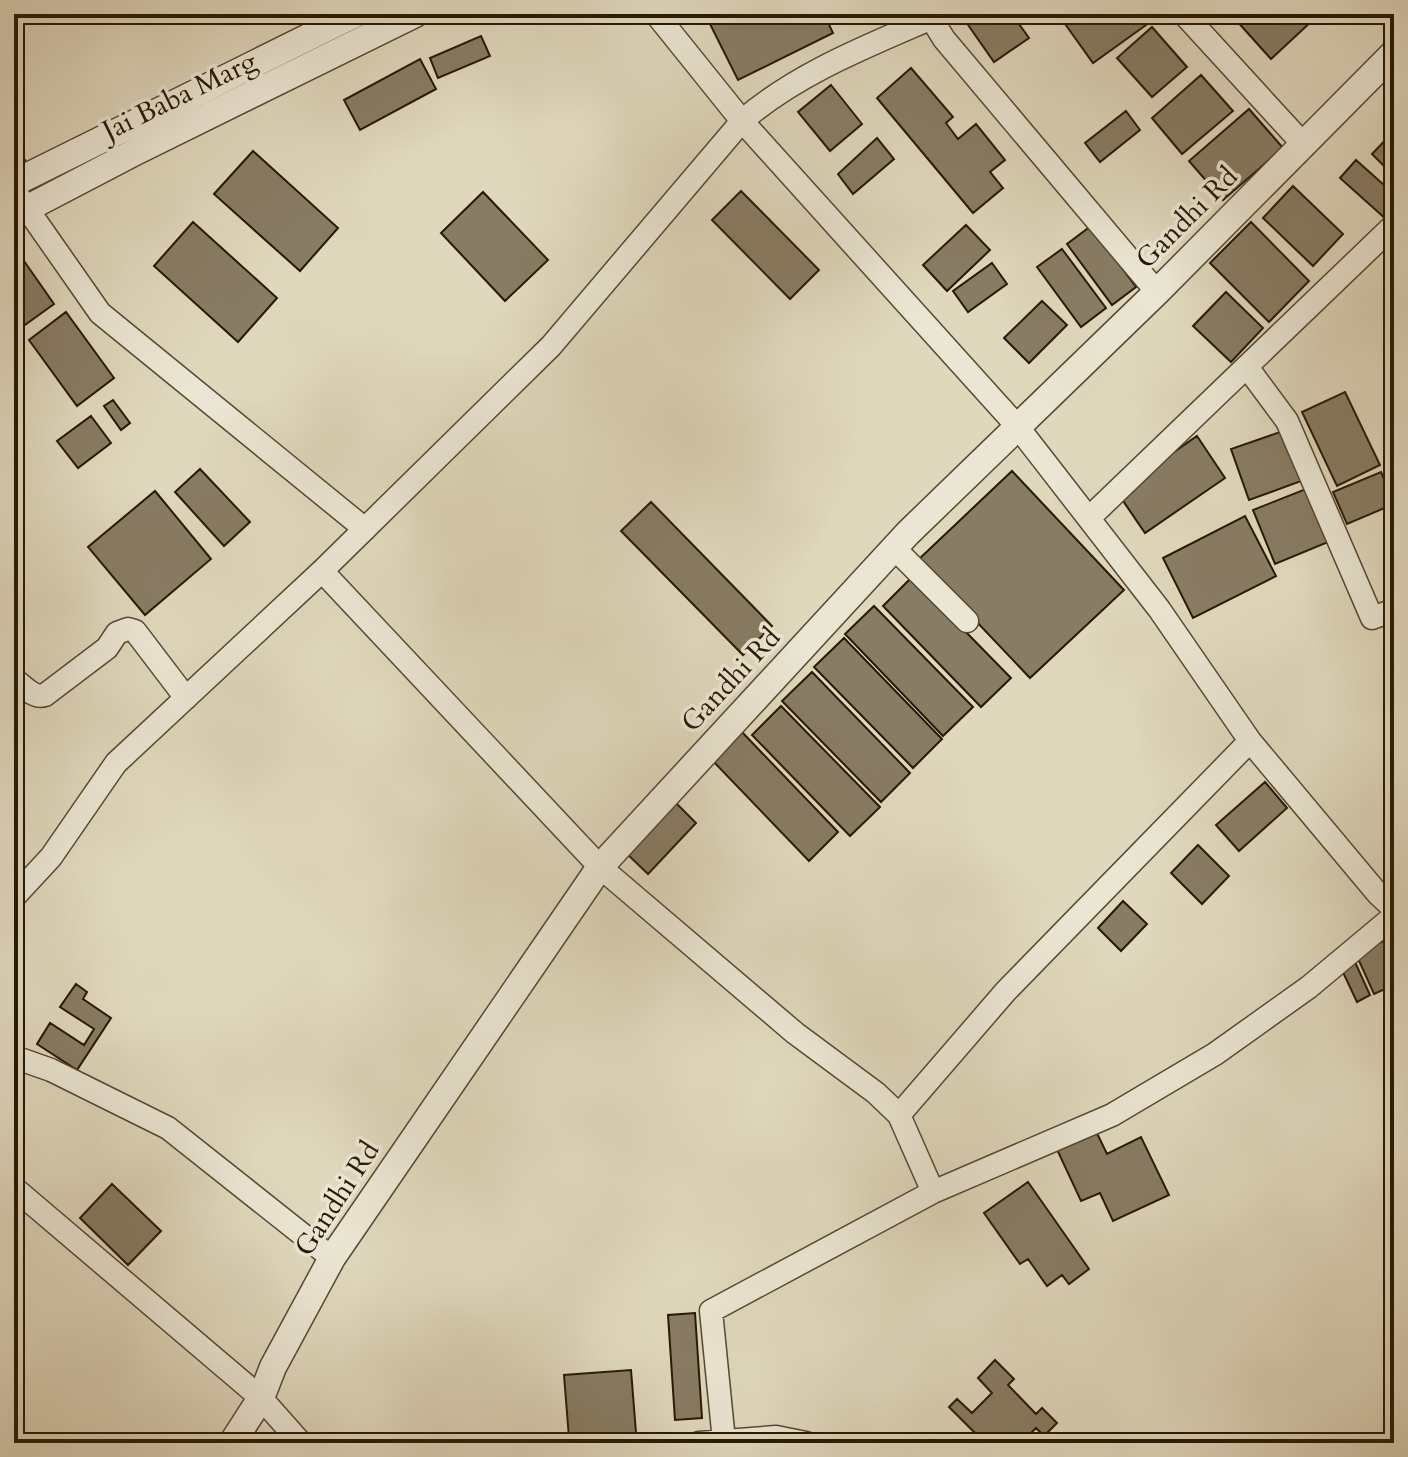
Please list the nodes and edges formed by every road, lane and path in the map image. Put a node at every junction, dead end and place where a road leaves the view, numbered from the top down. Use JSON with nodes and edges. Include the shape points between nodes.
{"nodes":[{"id":1,"x":355,"y":14,"type":"edge"},
{"id":2,"x":415,"y":14,"type":"edge"},
{"id":3,"x":656,"y":14,"type":"edge"},
{"id":4,"x":1184,"y":14,"type":"edge"},
{"id":5,"x":936,"y":16,"type":"edge"},
{"id":6,"x":1390,"y":64,"type":"edge"},
{"id":7,"x":742,"y":121,"type":"junction"},
{"id":8,"x":134,"y":138,"type":"junction"},
{"id":9,"x":1303,"y":144,"type":"junction"},
{"id":10,"x":14,"y":183,"type":"edge"},
{"id":11,"x":18,"y":203,"type":"edge"},
{"id":12,"x":1394,"y":225,"type":"edge"},
{"id":13,"x":1157,"y":292,"type":"junction"},
{"id":14,"x":1247,"y":367,"type":"junction"},
{"id":15,"x":1017,"y":426,"type":"junction"},
{"id":16,"x":1089,"y":518,"type":"junction"},
{"id":17,"x":365,"y":529,"type":"junction"},
{"id":18,"x":894,"y":548,"type":"junction"},
{"id":19,"x":322,"y":571,"type":"junction"},
{"id":20,"x":1394,"y":610,"type":"edge"},
{"id":21,"x":967,"y":621,"type":"dead end"},
{"id":22,"x":14,"y":679,"type":"edge"},
{"id":23,"x":186,"y":698,"type":"junction"},
{"id":24,"x":1250,"y":741,"type":"junction"},
{"id":25,"x":600,"y":867,"type":"junction"},
{"id":26,"x":14,"y":897,"type":"edge"},
{"id":27,"x":1394,"y":909,"type":"edge"},
{"id":28,"x":1394,"y":916,"type":"edge"},
{"id":29,"x":14,"y":1057,"type":"edge"},
{"id":30,"x":899,"y":1115,"type":"junction"},
{"id":31,"x":14,"y":1188,"type":"edge"},
{"id":32,"x":933,"y":1192,"type":"junction"},
{"id":33,"x":332,"y":1258,"type":"junction"},
{"id":34,"x":261,"y":1398,"type":"junction"},
{"id":35,"x":724,"y":1441,"type":"junction"},
{"id":36,"x":232,"y":1443,"type":"edge"},
{"id":37,"x":301,"y":1443,"type":"edge"},
{"id":38,"x":699,"y":1443,"type":"edge"},
{"id":39,"x":806,"y":1443,"type":"edge"}],
"edges":[{"from":1,"to":8,"type":"street","name":"Jai Baba Marg"},
{"from":2,"to":8,"type":"street","name":"Jai Baba Marg"},
{"from":3,"to":7,"type":"street"},
{"from":4,"to":9,"type":"street"},
{"from":5,"to":7,"type":"street","via":[[848,55]]},
{"from":5,"to":13,"type":"street","via":[[944,39]]},
{"from":6,"to":9,"type":"street","name":"Gandhi Rd"},
{"from":7,"to":15,"type":"street"},
{"from":7,"to":17,"type":"street","via":[[551,346]]},
{"from":8,"to":10,"type":"street","name":"Jai Baba Marg"},
{"from":8,"to":11,"type":"street","name":"Jai Baba Marg"},
{"from":9,"to":13,"type":"street","name":"Gandhi Rd"},
{"from":11,"to":17,"type":"street","via":[[100,313]]},
{"from":12,"to":14,"type":"street"},
{"from":13,"to":15,"type":"street","name":"Gandhi Rd"},
{"from":14,"to":16,"type":"street"},
{"from":14,"to":20,"type":"street","via":[[1287,421],[1372,618]]},
{"from":15,"to":16,"type":"street"},
{"from":15,"to":18,"type":"street","name":"Gandhi Rd"},
{"from":16,"to":24,"type":"street"},
{"from":17,"to":19,"type":"street"},
{"from":18,"to":21,"type":"street"},
{"from":18,"to":25,"type":"street","name":"Gandhi Rd"},
{"from":19,"to":23,"type":"street"},
{"from":19,"to":25,"type":"street"},
{"from":22,"to":23,"type":"street","via":[[32,694],[45,695],[128,629],[135,631]]},
{"from":23,"to":26,"type":"street","via":[[116,763],[51,857]]},
{"from":24,"to":27,"type":"street"},
{"from":24,"to":30,"type":"street","via":[[1006,991]]},
{"from":25,"to":30,"type":"street"},
{"from":25,"to":33,"type":"street","name":"Gandhi Rd"},
{"from":28,"to":32,"type":"street","via":[[1309,987],[1215,1054],[1112,1115]]},
{"from":29,"to":33,"type":"street","via":[[65,1076],[168,1128]]},
{"from":30,"to":32,"type":"street"},
{"from":31,"to":34,"type":"street"},
{"from":32,"to":35,"type":"street","via":[[711,1311]]},
{"from":33,"to":34,"type":"street","name":"Gandhi Rd"},
{"from":34,"to":36,"type":"street","name":"Gandhi Rd"},
{"from":34,"to":37,"type":"street"},
{"from":35,"to":38,"type":"street"},
{"from":35,"to":39,"type":"street","via":[[776,1437]]}]}
